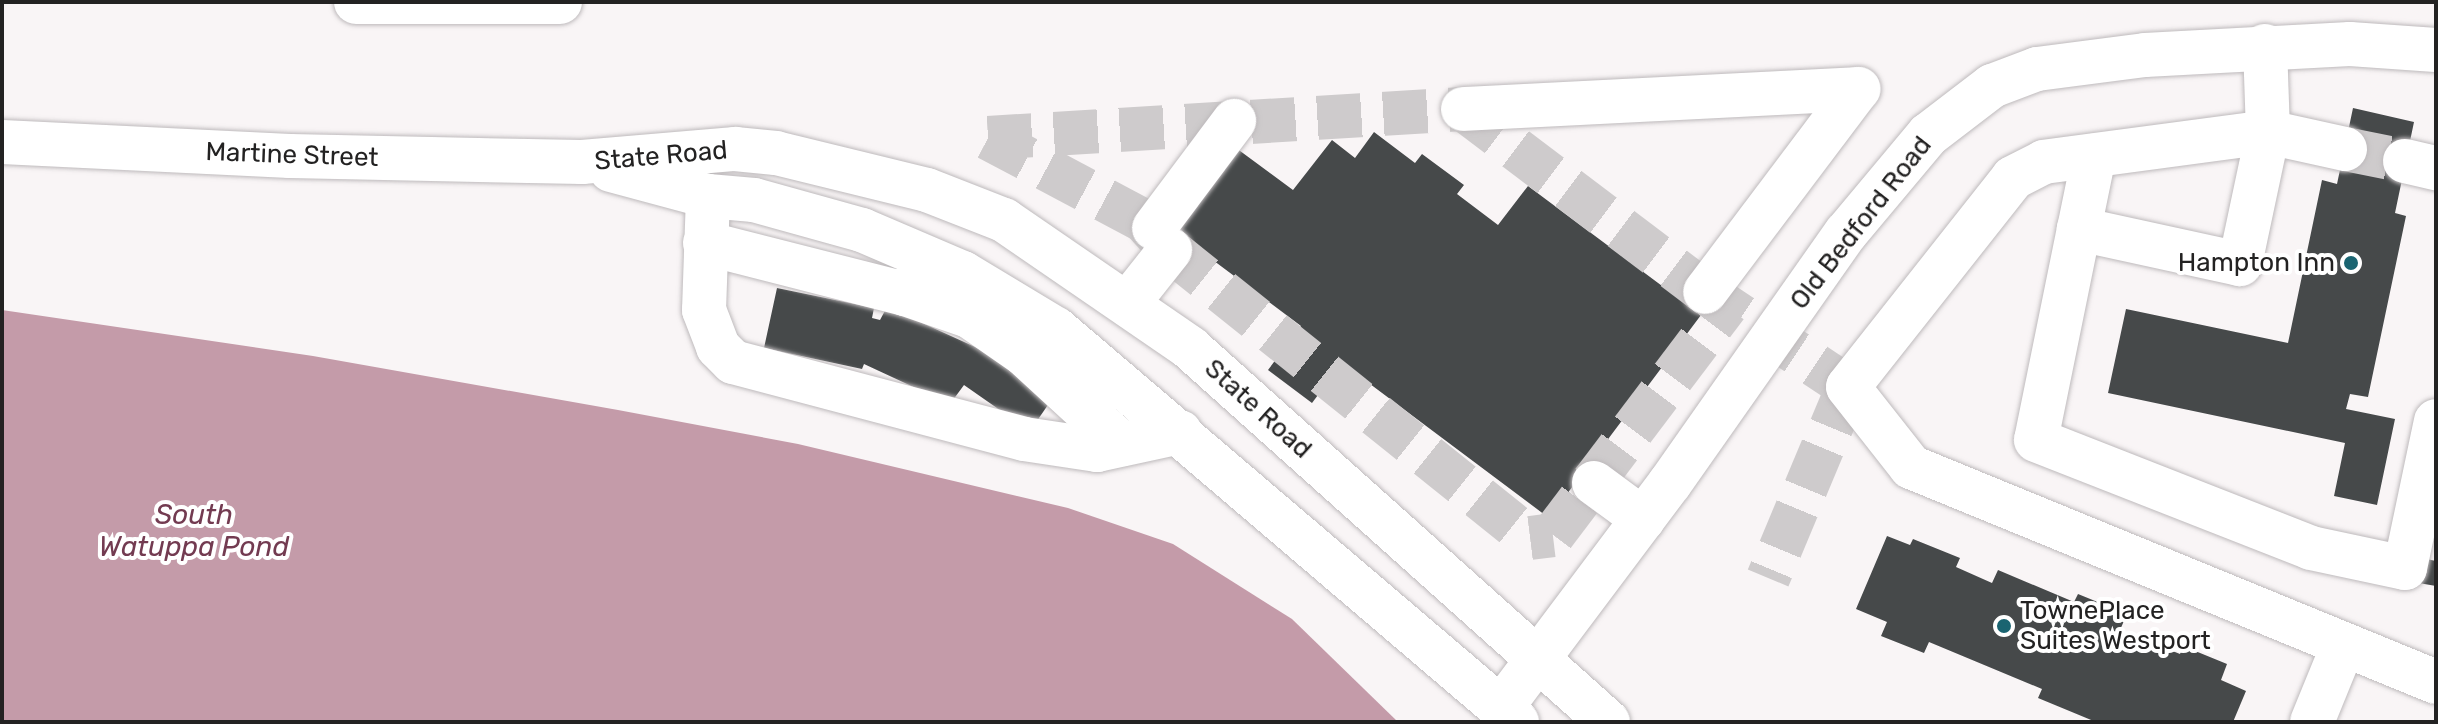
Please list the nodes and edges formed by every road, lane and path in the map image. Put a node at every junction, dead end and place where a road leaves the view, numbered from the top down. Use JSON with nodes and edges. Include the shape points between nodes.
{"nodes":[{"id":1,"x":356,"y":2,"type":"edge"},
{"id":2,"x":560,"y":2,"type":"edge"},
{"id":3,"x":2265,"y":46,"type":"junction"},
{"id":4,"x":2436,"y":50,"type":"edge"},
{"id":5,"x":1463,"y":109,"type":"dead end"},
{"id":6,"x":1234,"y":121,"type":"dead end"},
{"id":7,"x":2268,"y":132,"type":"junction"},
{"id":8,"x":2,"y":142,"type":"edge"},
{"id":9,"x":2345,"y":149,"type":"tunnel mouth"},
{"id":10,"x":2094,"y":156,"type":"junction"},
{"id":11,"x":582,"y":162,"type":"junction"},
{"id":12,"x":708,"y":196,"type":"junction"},
{"id":13,"x":2079,"y":229,"type":"junction"},
{"id":14,"x":705,"y":243,"type":"junction"},
{"id":15,"x":932,"y":260,"type":"junction"},
{"id":16,"x":1705,"y":292,"type":"tunnel mouth"},
{"id":17,"x":905,"y":294,"type":"junction"},
{"id":18,"x":1128,"y":303,"type":"junction"},
{"id":19,"x":2436,"y":421,"type":"edge"},
{"id":20,"x":1180,"y":432,"type":"junction"},
{"id":21,"x":1122,"y":444,"type":"junction"},
{"id":22,"x":1594,"y":483,"type":"dead end"},
{"id":23,"x":1643,"y":519,"type":"junction"},
{"id":24,"x":2343,"y":646,"type":"junction"},
{"id":25,"x":1536,"y":660,"type":"junction"},
{"id":26,"x":2436,"y":682,"type":"edge"},
{"id":27,"x":1509,"y":715,"type":"edge"},
{"id":28,"x":1608,"y":722,"type":"edge"},
{"id":29,"x":2312,"y":722,"type":"edge"}],
"edges":[{"from":1,"to":2,"type":"main road"},
{"from":3,"to":4,"type":"main road","name":"Old Bedford Road"},
{"from":3,"to":7,"type":"main road"},
{"from":3,"to":23,"type":"main road","name":"Old Bedford Road","via":[[2037,69],[1981,94],[1928,135],[1846,233]]},
{"from":5,"to":16,"type":"main road","via":[[1858,89]]},
{"from":6,"to":18,"type":"main road"},
{"from":7,"to":9,"type":"main road"},
{"from":7,"to":10,"type":"main road"},
{"from":7,"to":13,"type":"main road","via":[[2240,264]]},
{"from":8,"to":11,"type":"main road","name":"Martine Street","via":[[290,156]]},
{"from":10,"to":13,"type":"main road"},
{"from":10,"to":24,"type":"main road","via":[[2044,162],[2013,178],[1848,387],[1911,467]]},
{"from":11,"to":12,"type":"main road","name":"State Road"},
{"from":11,"to":18,"type":"main road","name":"State Road","via":[[735,149],[776,153],[927,190],[1004,220]]},
{"from":12,"to":14,"type":"main road"},
{"from":12,"to":15,"type":"main road","name":"State Road","via":[[754,200],[862,230]]},
{"from":13,"to":19,"type":"main road","via":[[2036,440],[2311,548],[2405,568]]},
{"from":14,"to":17,"type":"main road"},
{"from":14,"to":21,"type":"main road","via":[[704,310],[718,347],[733,362],[1024,439],[1097,450]]},
{"from":15,"to":17,"type":"main road"},
{"from":15,"to":20,"type":"main road","name":"State Road","via":[[1056,329]]},
{"from":17,"to":21,"type":"main road","via":[[969,316],[1024,354]]},
{"from":18,"to":25,"type":"main road","name":"State Road","via":[[1190,348]]},
{"from":20,"to":21,"type":"main road"},
{"from":20,"to":27,"type":"main road","name":"State Road"},
{"from":22,"to":23,"type":"main road"},
{"from":23,"to":25,"type":"main road","name":"Old Bedford Road"},
{"from":24,"to":26,"type":"main road"},
{"from":24,"to":29,"type":"main road"},
{"from":25,"to":27,"type":"main road","name":"Old Bedford Road"},
{"from":25,"to":28,"type":"main road","name":"State Road"}]}
